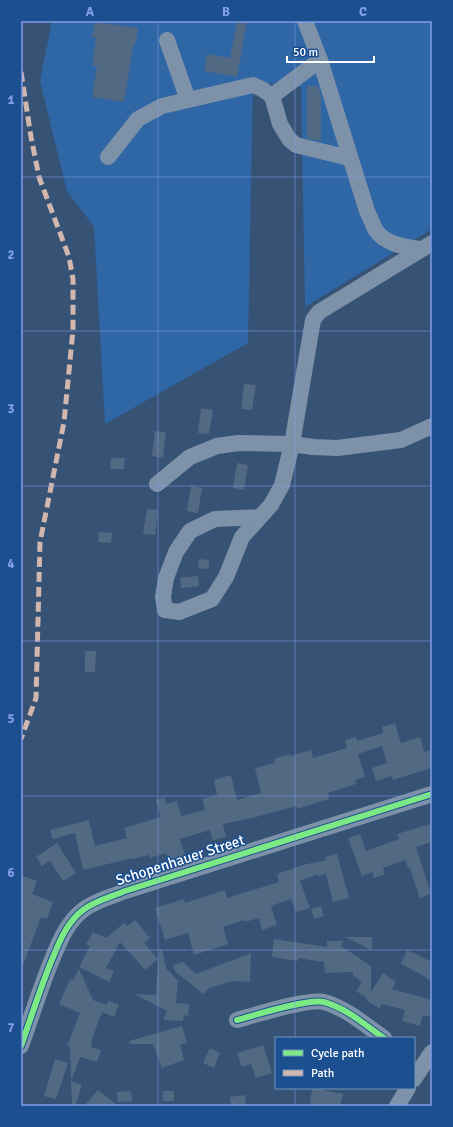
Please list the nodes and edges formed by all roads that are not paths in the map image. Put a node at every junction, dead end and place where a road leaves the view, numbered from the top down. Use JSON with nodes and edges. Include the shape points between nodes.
{"nodes":[{"id":1,"x":305,"y":21,"type":"edge"},
{"id":2,"x":167,"y":40,"type":"dead end"},
{"id":3,"x":320,"y":60,"type":"junction"},
{"id":4,"x":272,"y":96,"type":"junction"},
{"id":5,"x":188,"y":100,"type":"junction"},
{"id":6,"x":108,"y":158,"type":"dead end"},
{"id":7,"x":349,"y":158,"type":"junction"},
{"id":8,"x":426,"y":246,"type":"edge"},
{"id":9,"x":432,"y":426,"type":"edge"},
{"id":10,"x":292,"y":444,"type":"junction"},
{"id":11,"x":157,"y":484,"type":"dead end"},
{"id":12,"x":260,"y":517,"type":"junction"},
{"id":13,"x":432,"y":794,"type":"edge"},
{"id":14,"x":237,"y":1020,"type":"dead end"},
{"id":15,"x":383,"y":1037,"type":"edge"},
{"id":16,"x":21,"y":1046,"type":"edge"},
{"id":17,"x":432,"y":1052,"type":"edge"},
{"id":18,"x":417,"y":1068,"type":"edge"},
{"id":19,"x":407,"y":1089,"type":"edge"},
{"id":20,"x":397,"y":1106,"type":"edge"}],
"edges":[{"from":1,"to":3,"type":"street"},
{"from":2,"to":5,"type":"street"},
{"from":3,"to":4,"type":"street"},
{"from":3,"to":7,"type":"street"},
{"from":4,"to":5,"type":"street","via":[[253,86]]},
{"from":4,"to":7,"type":"street","via":[[280,124],[296,145]]},
{"from":5,"to":6,"type":"street","via":[[162,106],[138,119]]},
{"from":7,"to":8,"type":"street","via":[[367,211],[375,230],[382,238],[403,247]]},
{"from":8,"to":10,"type":"street","via":[[319,312],[313,320]]},
{"from":9,"to":10,"type":"street","via":[[401,440],[373,445],[337,448]]},
{"from":10,"to":11,"type":"street","via":[[238,443],[217,446],[190,457]]},
{"from":10,"to":12,"type":"street","via":[[282,485],[271,505]]},
{"from":12,"to":12,"type":"street","via":[[242,537],[226,577],[212,599],[179,612],[165,610],[163,596],[166,578],[176,552],[190,531],[215,519]]},
{"from":13,"to":16,"type":"street","name":"Schopenhauer Street","via":[[125,891],[84,909],[72,920],[63,934]]},
{"from":14,"to":15,"type":"street","via":[[308,1002],[322,1001],[352,1015]]},
{"from":17,"to":18,"type":"street"},
{"from":19,"to":20,"type":"street"}]}
